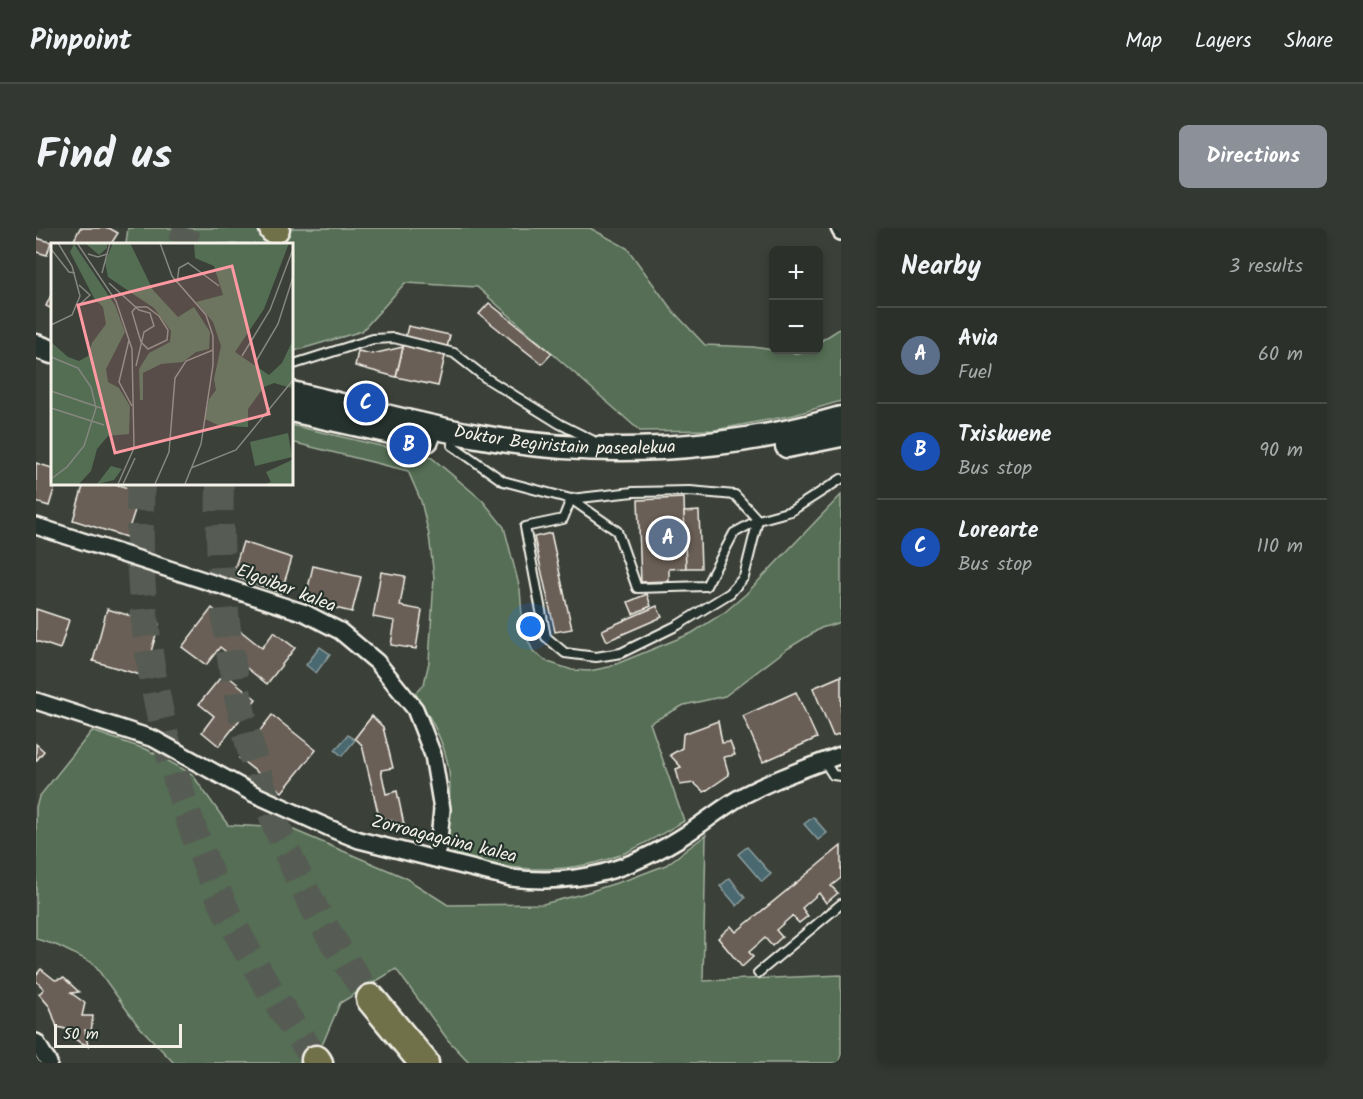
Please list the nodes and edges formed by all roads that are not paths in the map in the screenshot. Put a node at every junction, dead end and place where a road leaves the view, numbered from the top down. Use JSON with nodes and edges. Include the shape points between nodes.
{"nodes":[{"id":1,"x":36,"y":329,"type":"edge"},
{"id":2,"x":51,"y":335,"type":"edge"},
{"id":3,"x":36,"y":346,"type":"edge"},
{"id":4,"x":51,"y":351,"type":"edge"},
{"id":5,"x":292,"y":365,"type":"edge"},
{"id":6,"x":292,"y":393,"type":"edge"},
{"id":7,"x":292,"y":410,"type":"edge"},
{"id":8,"x":841,"y":418,"type":"edge"},
{"id":9,"x":841,"y":435,"type":"edge"},
{"id":10,"x":452,"y":445,"type":"junction"},
{"id":11,"x":613,"y":448,"type":"junction"},
{"id":12,"x":841,"y":479,"type":"edge"},
{"id":13,"x":571,"y":499,"type":"junction"},
{"id":14,"x":758,"y":520,"type":"junction"},
{"id":15,"x":36,"y":526,"type":"edge"},
{"id":16,"x":36,"y":701,"type":"edge"},
{"id":17,"x":841,"y":755,"type":"edge"},
{"id":18,"x":824,"y":761,"type":"junction"},
{"id":19,"x":841,"y":776,"type":"edge"},
{"id":20,"x":437,"y":859,"type":"junction"},
{"id":21,"x":841,"y":904,"type":"edge"},
{"id":22,"x":758,"y":973,"type":"dead end"},
{"id":23,"x":371,"y":999,"type":"tunnel mouth"},
{"id":24,"x":36,"y":1042,"type":"edge"},
{"id":25,"x":49,"y":1063,"type":"edge"},
{"id":26,"x":424,"y":1063,"type":"edge"}],
"edges":[{"from":1,"to":2,"type":"main road"},
{"from":3,"to":4,"type":"main road"},
{"from":5,"to":11,"type":"lane","via":[[373,339],[394,338],[454,353],[560,424]]},
{"from":6,"to":11,"type":"main road","name":"Doktor Begiristain pasealekua","via":[[477,436]]},
{"from":7,"to":10,"type":"main road"},
{"from":8,"to":11,"type":"main road","name":"Doktor Begiristain pasealekua","via":[[724,442],[670,448]]},
{"from":9,"to":10,"type":"main road","via":[[730,457],[615,463],[548,459]]},
{"from":10,"to":13,"type":"lane","via":[[504,481]]},
{"from":12,"to":14,"type":"lane","via":[[791,512]]},
{"from":13,"to":14,"type":"lane","via":[[633,492],[735,495]]},
{"from":13,"to":14,"type":"lane","via":[[616,531],[637,588],[706,586],[734,533]]},
{"from":13,"to":14,"type":"lane","via":[[563,519],[525,527],[546,637],[566,653],[596,657],[621,653],[730,593],[744,577]]},
{"from":15,"to":20,"type":"street","name":"Elgoibar kalea","via":[[305,613],[348,637],[377,662],[415,709],[434,755],[442,809]]},
{"from":16,"to":20,"type":"street","name":"Zorroagagaina kalea","via":[[154,739],[255,794],[359,840]]},
{"from":17,"to":18,"type":"street","name":"Zorroagagaina kalea"},
{"from":18,"to":19,"type":"lane","via":[[832,774]]},
{"from":18,"to":20,"type":"street","name":"Zorroagagaina kalea","via":[[742,796],[647,858],[605,872],[535,881]]},
{"from":21,"to":22,"type":"lane"},
{"from":23,"to":26,"type":"highway"},
{"from":24,"to":25,"type":"street"}]}
